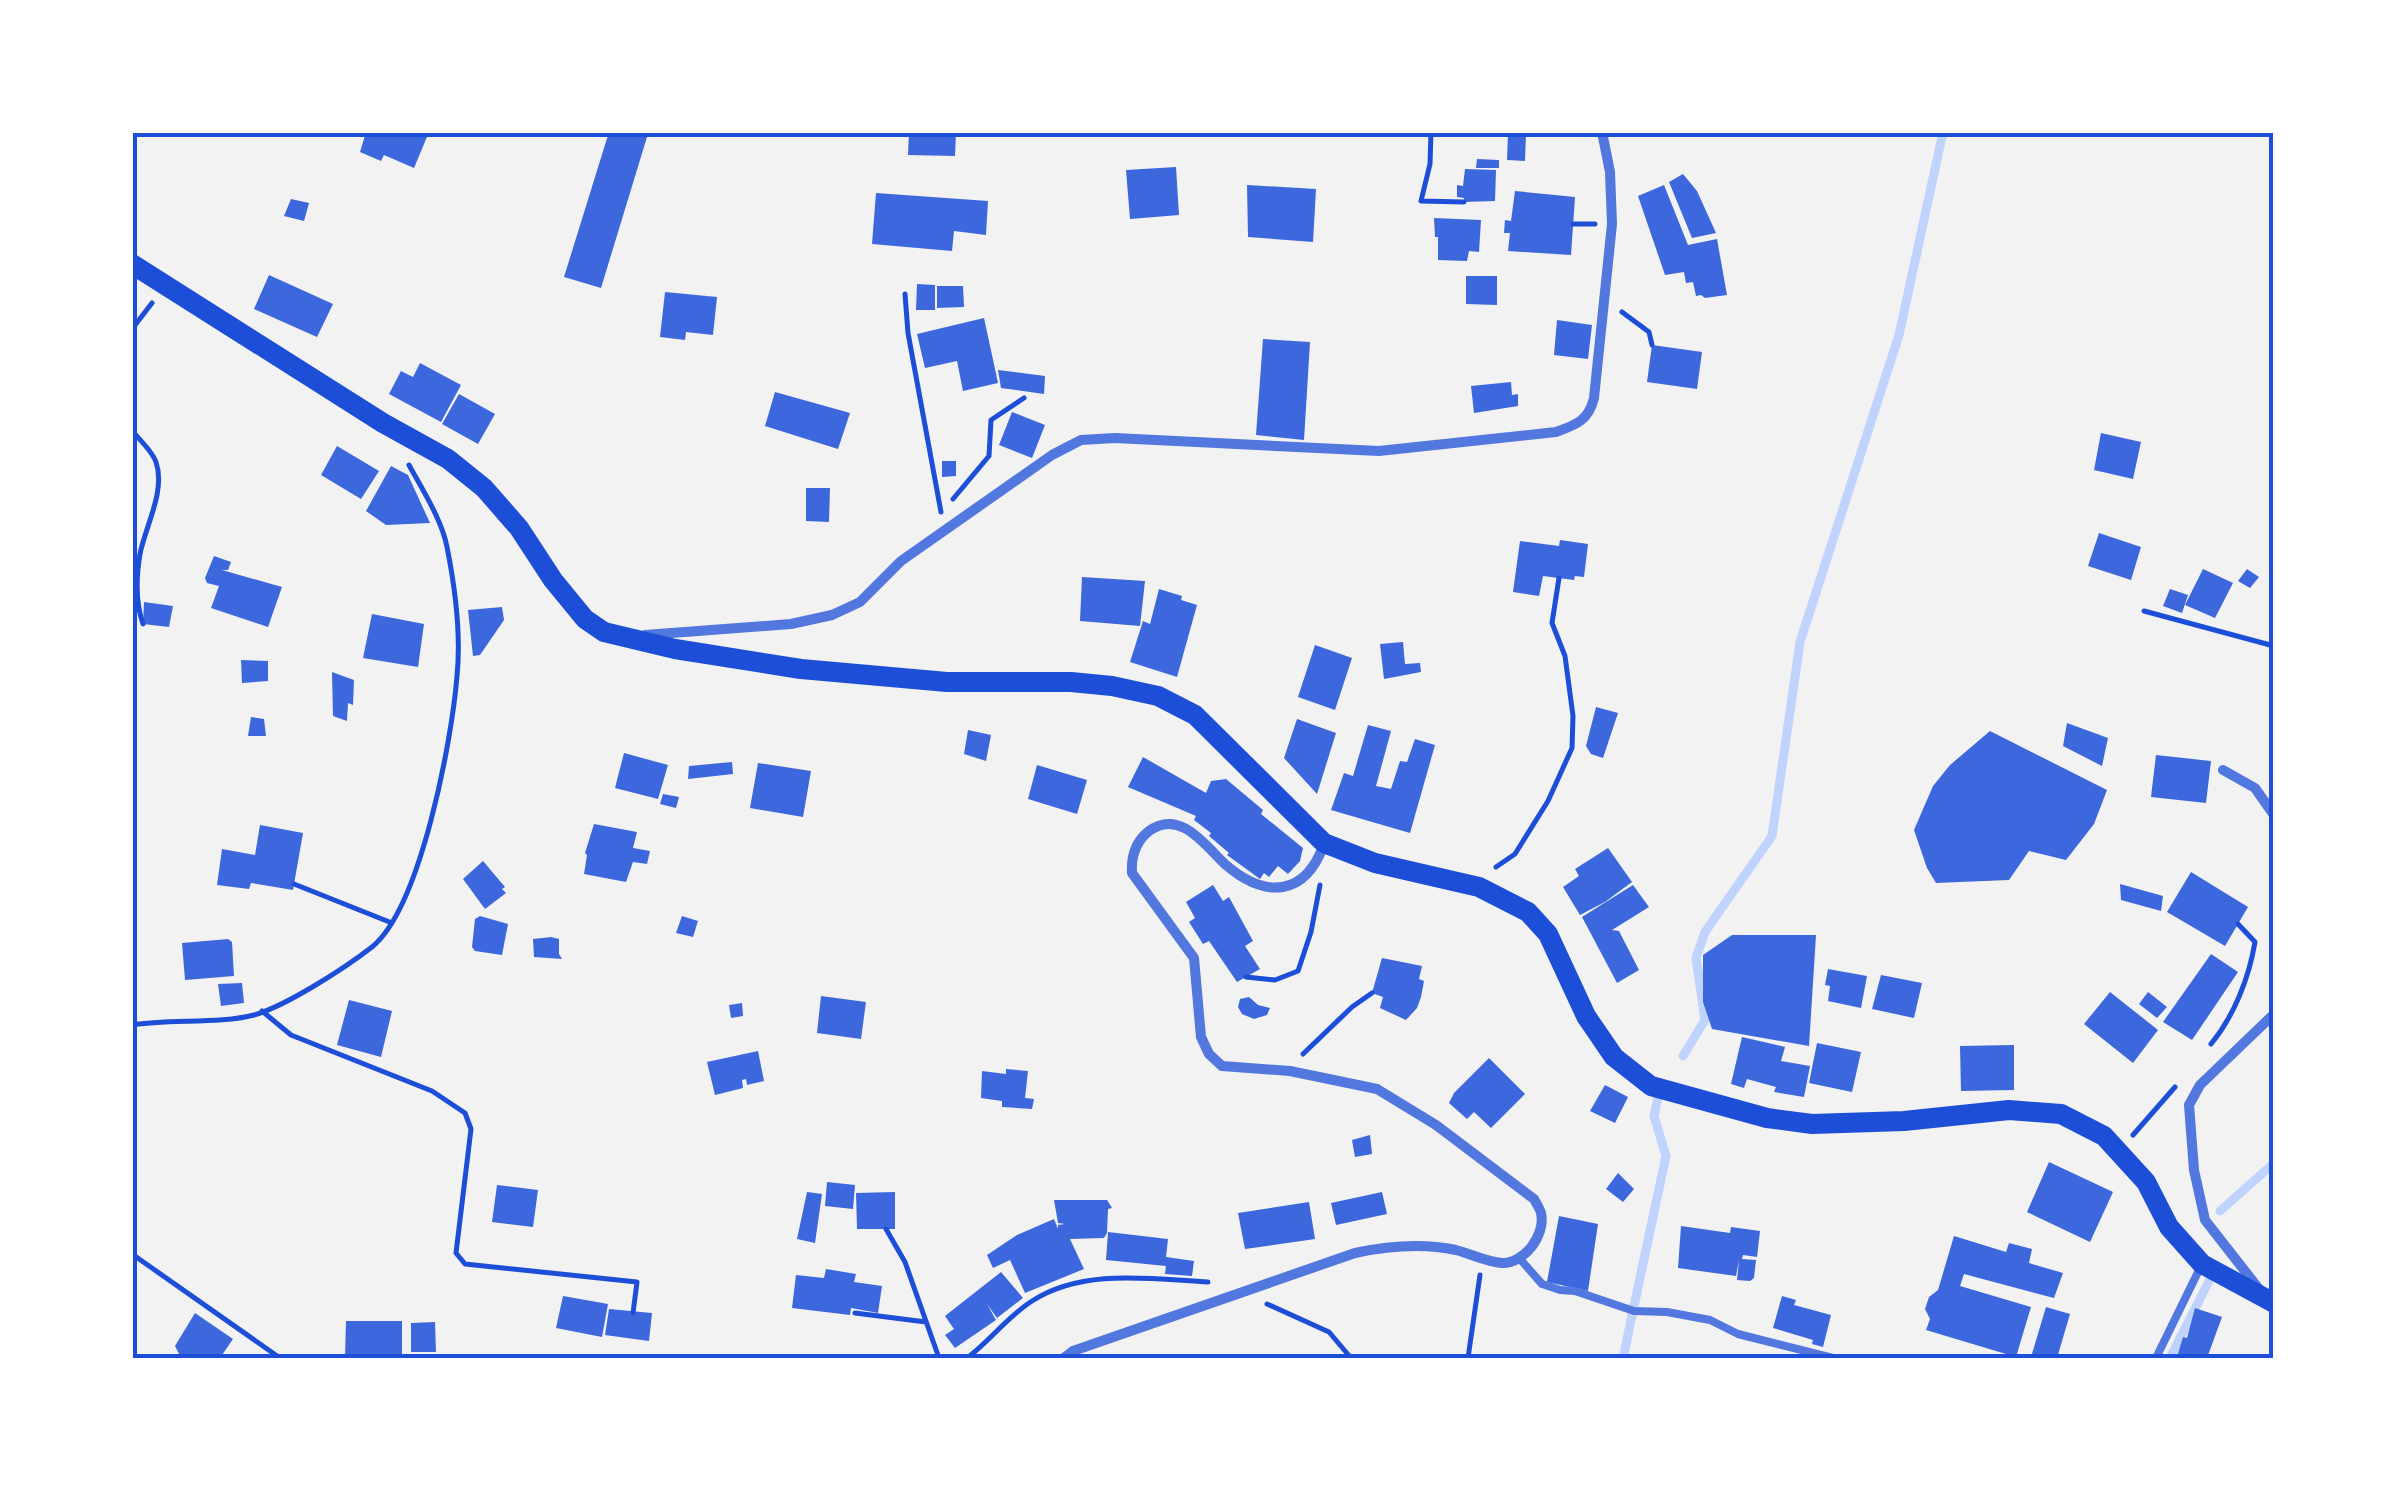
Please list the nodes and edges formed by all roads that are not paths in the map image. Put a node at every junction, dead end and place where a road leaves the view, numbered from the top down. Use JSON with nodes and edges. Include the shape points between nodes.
{"nodes":[{"id":1,"x":1602,"y":132,"type":"edge"},
{"id":2,"x":132,"y":264,"type":"edge"},
{"id":3,"x":617,"y":637,"type":"junction"},
{"id":4,"x":2224,"y":770,"type":"dead end"},
{"id":5,"x":2274,"y":814,"type":"edge"},
{"id":6,"x":1324,"y":843,"type":"junction"},
{"id":7,"x":2274,"y":1014,"type":"edge"},
{"id":8,"x":1520,"y":1259,"type":"junction"},
{"id":9,"x":2202,"y":1264,"type":"junction"},
{"id":10,"x":2269,"y":1300,"type":"edge"},
{"id":11,"x":1064,"y":1358,"type":"edge"},
{"id":12,"x":1833,"y":1358,"type":"edge"},
{"id":13,"x":2156,"y":1358,"type":"edge"}],
"edges":[{"from":1,"to":3,"type":"street","via":[[1612,224],[1591,412],[1578,424],[1378,451],[1081,440],[901,561],[860,602],[832,615]]},
{"from":2,"to":3,"type":"main road","via":[[448,459],[519,528],[585,619]]},
{"from":3,"to":6,"type":"main road","via":[[801,670],[947,682],[1085,683],[1158,696],[1195,715]]},
{"from":4,"to":5,"type":"street","via":[[2255,788]]},
{"from":6,"to":8,"type":"street","via":[[1315,868],[1278,888],[1227,866],[1192,831],[1165,824],[1145,834],[1131,857],[1132,873],[1194,958],[1201,1038],[1222,1066],[1290,1071],[1376,1090],[1436,1125],[1534,1199],[1541,1223]]},
{"from":6,"to":9,"type":"main road","via":[[1471,886],[1528,912],[1548,934],[1586,1016],[1614,1057],[1651,1086],[1812,1124],[2009,1110],[2061,1114],[2104,1136],[2146,1182],[2169,1227]]},
{"from":7,"to":10,"type":"street","via":[[2200,1085],[2189,1105],[2206,1220]]},
{"from":8,"to":11,"type":"street","via":[[1504,1263],[1454,1250],[1386,1246]]},
{"from":8,"to":12,"type":"lane","via":[[1542,1284],[1560,1290],[1634,1311],[1710,1320],[1738,1334]]},
{"from":9,"to":10,"type":"main road"},
{"from":9,"to":13,"type":"lane"}]}
